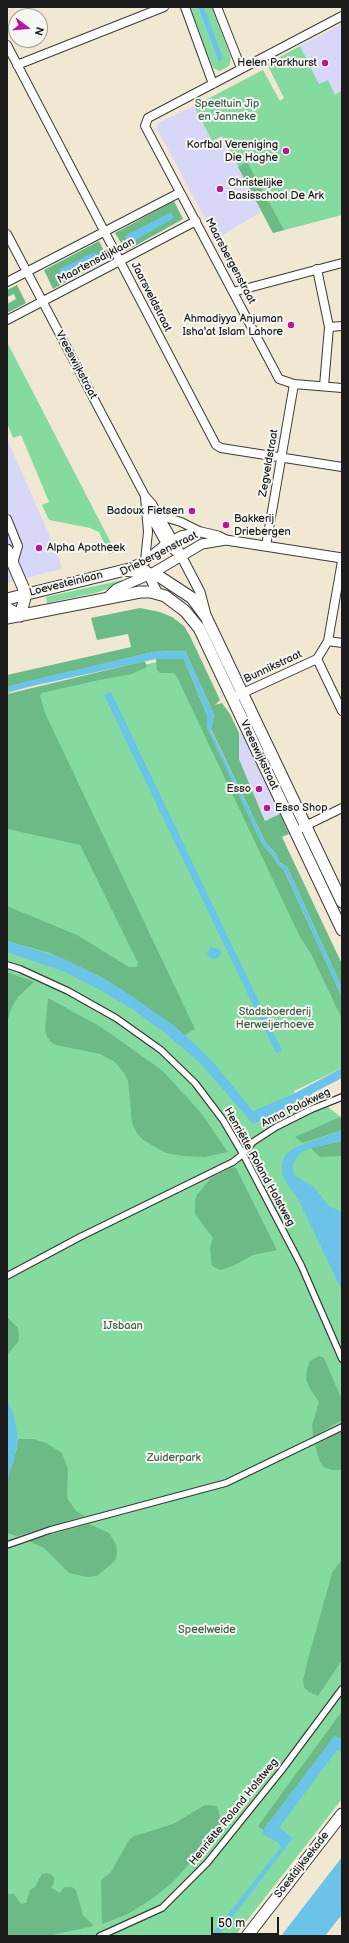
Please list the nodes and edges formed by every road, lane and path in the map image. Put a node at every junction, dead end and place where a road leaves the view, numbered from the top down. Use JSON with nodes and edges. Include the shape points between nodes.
{"nodes":[{"id":1,"x":164,"y":7,"type":"edge"},
{"id":2,"x":185,"y":7,"type":"edge"},
{"id":3,"x":217,"y":7,"type":"edge"},
{"id":4,"x":342,"y":16,"type":"edge"},
{"id":5,"x":7,"y":45,"type":"edge"},
{"id":6,"x":17,"y":65,"type":"junction"},
{"id":7,"x":241,"y":68,"type":"junction"},
{"id":8,"x":213,"y":84,"type":"junction"},
{"id":9,"x":179,"y":192,"type":"junction"},
{"id":10,"x":196,"y":221,"type":"junction"},
{"id":11,"x":103,"y":230,"type":"junction"},
{"id":12,"x":7,"y":234,"type":"edge"},
{"id":13,"x":120,"y":261,"type":"junction"},
{"id":14,"x":342,"y":263,"type":"edge"},
{"id":15,"x":316,"y":269,"type":"junction"},
{"id":16,"x":26,"y":271,"type":"junction"},
{"id":17,"x":7,"y":282,"type":"edge"},
{"id":18,"x":233,"y":292,"type":"junction"},
{"id":19,"x":43,"y":302,"type":"junction"},
{"id":20,"x":7,"y":320,"type":"edge"},
{"id":21,"x":342,"y":326,"type":"edge"},
{"id":22,"x":330,"y":327,"type":"junction"},
{"id":23,"x":294,"y":384,"type":"junction"},
{"id":24,"x":324,"y":386,"type":"junction"},
{"id":25,"x":342,"y":388,"type":"edge"},
{"id":26,"x":281,"y":457,"type":"junction"},
{"id":27,"x":342,"y":467,"type":"edge"},
{"id":28,"x":145,"y":496,"type":"junction"},
{"id":29,"x":147,"y":510,"type":"junction"},
{"id":30,"x":158,"y":515,"type":"junction"},
{"id":31,"x":7,"y":519,"type":"edge"},
{"id":32,"x":201,"y":532,"type":"junction"},
{"id":33,"x":226,"y":540,"type":"junction"},
{"id":34,"x":170,"y":542,"type":"junction"},
{"id":35,"x":266,"y":546,"type":"junction"},
{"id":36,"x":7,"y":550,"type":"edge"},
{"id":37,"x":180,"y":555,"type":"junction"},
{"id":38,"x":342,"y":560,"type":"edge"},
{"id":39,"x":145,"y":561,"type":"junction"},
{"id":40,"x":12,"y":563,"type":"junction"},
{"id":41,"x":125,"y":570,"type":"junction"},
{"id":42,"x":149,"y":574,"type":"junction"},
{"id":43,"x":26,"y":594,"type":"junction"},
{"id":44,"x":158,"y":594,"type":"junction"},
{"id":45,"x":106,"y":598,"type":"junction"},
{"id":46,"x":7,"y":599,"type":"edge"},
{"id":47,"x":7,"y":608,"type":"edge"},
{"id":48,"x":20,"y":616,"type":"junction"},
{"id":49,"x":206,"y":616,"type":"junction"},
{"id":50,"x":7,"y":618,"type":"edge"},
{"id":51,"x":328,"y":640,"type":"junction"},
{"id":52,"x":342,"y":643,"type":"edge"},
{"id":53,"x":317,"y":659,"type":"junction"},
{"id":54,"x":244,"y":693,"type":"junction"},
{"id":55,"x":232,"y":698,"type":"junction"},
{"id":56,"x":342,"y":711,"type":"edge"},
{"id":57,"x":342,"y":808,"type":"edge"},
{"id":58,"x":306,"y":826,"type":"junction"},
{"id":59,"x":295,"y":831,"type":"junction"},
{"id":60,"x":342,"y":902,"type":"edge"},
{"id":61,"x":342,"y":930,"type":"edge"},
{"id":62,"x":7,"y":965,"type":"edge"},
{"id":63,"x":342,"y":1097,"type":"edge"},
{"id":64,"x":243,"y":1154,"type":"junction"},
{"id":65,"x":7,"y":1276,"type":"edge"},
{"id":66,"x":342,"y":1359,"type":"edge"},
{"id":67,"x":342,"y":1427,"type":"edge"},
{"id":68,"x":7,"y":1545,"type":"edge"},
{"id":69,"x":342,"y":1689,"type":"edge"},
{"id":70,"x":342,"y":1814,"type":"edge"},
{"id":71,"x":100,"y":1936,"type":"edge"},
{"id":72,"x":247,"y":1936,"type":"edge"}],
"edges":[{"from":1,"to":6,"type":"street"},
{"from":2,"to":8,"type":"street"},
{"from":3,"to":7,"type":"street"},
{"from":4,"to":7,"type":"street"},
{"from":5,"to":6,"type":"street","name":"Jaarsveldstraat"},
{"from":6,"to":11,"type":"street","name":"Jaarsveldstraat"},
{"from":7,"to":8,"type":"street"},
{"from":8,"to":9,"type":"street","name":"Maarsbergenstraat","via":[[148,118],[145,126]]},
{"from":9,"to":10,"type":"street","name":"Maarsbergenstraat"},
{"from":9,"to":11,"type":"street","name":"Maartensdijklaan"},
{"from":10,"to":13,"type":"street","name":"Maartensdijklaan"},
{"from":10,"to":18,"type":"street","name":"Maarsbergenstraat"},
{"from":11,"to":13,"type":"street","name":"Jaarsveldstraat"},
{"from":11,"to":16,"type":"street","name":"Maartensdijklaan"},
{"from":12,"to":16,"type":"street","name":"Vreeswijkstraat"},
{"from":13,"to":19,"type":"street","name":"Maartensdijklaan"},
{"from":13,"to":26,"type":"street","name":"Jaarsveldstraat","via":[[216,445],[221,448]]},
{"from":14,"to":15,"type":"street"},
{"from":15,"to":18,"type":"street"},
{"from":15,"to":22,"type":"street"},
{"from":16,"to":17,"type":"street","name":"Maartensdijklaan"},
{"from":16,"to":19,"type":"street","name":"Vreeswijkstraat"},
{"from":18,"to":23,"type":"street","name":"Maarsbergenstraat","via":[[279,379]]},
{"from":19,"to":20,"type":"street","name":"Maartensdijklaan"},
{"from":19,"to":28,"type":"street","name":"Vreeswijkstraat"},
{"from":21,"to":22,"type":"street"},
{"from":22,"to":24,"type":"street"},
{"from":23,"to":24,"type":"street","name":"Maarsbergenstraat"},
{"from":23,"to":26,"type":"street","name":"Zegveldstraat"},
{"from":24,"to":25,"type":"street","name":"Maarsbergenstraat"},
{"from":26,"to":27,"type":"street","name":"Jaarsveldstraat"},
{"from":26,"to":35,"type":"street","name":"Zegveldstraat"},
{"from":28,"to":29,"type":"street","name":"Vreeswijkstraat"},
{"from":28,"to":30,"type":"street","name":"Vreeswijkstraat"},
{"from":29,"to":34,"type":"street","name":"Vreeswijkstraat"},
{"from":29,"to":39,"type":"street","name":"Vreeswijkstraat","via":[[148,539]]},
{"from":30,"to":32,"type":"street"},
{"from":30,"to":34,"type":"street","name":"Vreeswijkstraat"},
{"from":31,"to":40,"type":"street","via":[[18,546]]},
{"from":32,"to":33,"type":"street","name":"Driebergenstraat"},
{"from":32,"to":34,"type":"street","name":"Driebergenstraat","via":[[186,534]]},
{"from":33,"to":35,"type":"street","name":"Driebergenstraat"},
{"from":33,"to":37,"type":"street","name":"Driebergenstraat","via":[[202,544]]},
{"from":34,"to":37,"type":"street","name":"Vreeswijkstraat"},
{"from":34,"to":39,"type":"street","name":"Driebergenstraat"},
{"from":35,"to":38,"type":"street","name":"Driebergenstraat"},
{"from":36,"to":40,"type":"main road"},
{"from":37,"to":42,"type":"street","name":"Driebergenstraat"},
{"from":37,"to":49,"type":"street","name":"Vreeswijkstraat","via":[[200,592]]},
{"from":38,"to":51,"type":"street","name":"Bunnikstraat"},
{"from":39,"to":41,"type":"street","name":"Driebergenstraat"},
{"from":39,"to":42,"type":"street","name":"Vreeswijkstraat"},
{"from":40,"to":43,"type":"main road"},
{"from":41,"to":42,"type":"main road","name":"Vreeswijkstraat"},
{"from":41,"to":43,"type":"main road","name":"Loevesteinlaan"},
{"from":42,"to":44,"type":"street","name":"Vreeswijkstraat"},
{"from":42,"to":45,"type":"street","name":"Driebergenstraat","via":[[116,589]]},
{"from":42,"to":49,"type":"main road","name":"Vreeswijkstraat","via":[[168,580],[192,598]]},
{"from":43,"to":46,"type":"main road","name":"Loevesteinlaan"},
{"from":43,"to":48,"type":"main road"},
{"from":44,"to":45,"type":"main road","name":"Vreeswijkstraat","via":[[140,592]]},
{"from":44,"to":55,"type":"main road","name":"Vreeswijkstraat","via":[[176,604],[192,618]]},
{"from":45,"to":48,"type":"main road","name":"Loevesteinlaan"},
{"from":47,"to":48,"type":"main road"},
{"from":48,"to":50,"type":"main road","name":"Loevesteinlaan"},
{"from":49,"to":54,"type":"main road","name":"Vreeswijkstraat"},
{"from":51,"to":52,"type":"street"},
{"from":51,"to":53,"type":"street","name":"Bunnikstraat"},
{"from":53,"to":54,"type":"street","name":"Bunnikstraat"},
{"from":53,"to":56,"type":"street"},
{"from":54,"to":55,"type":"street","name":"Bunnikstraat"},
{"from":54,"to":58,"type":"main road","name":"Vreeswijkstraat"},
{"from":55,"to":59,"type":"main road","name":"Vreeswijkstraat"},
{"from":57,"to":58,"type":"street"},
{"from":58,"to":59,"type":"street"},
{"from":58,"to":60,"type":"main road","name":"Vreeswijkstraat"},
{"from":59,"to":61,"type":"main road","name":"Vreeswijkstraat"},
{"from":62,"to":64,"type":"street","name":"Henriëtte Roland Holstweg","via":[[68,991],[116,1018],[161,1050],[195,1083],[223,1120]]},
{"from":63,"to":64,"type":"street","name":"Anna Polakweg","via":[[276,1127],[253,1142]]},
{"from":64,"to":65,"type":"street","name":"Anna Polakweg","via":[[233,1162]]},
{"from":64,"to":66,"type":"street","name":"Henriëtte Roland Holstweg","via":[[301,1266]]},
{"from":67,"to":68,"type":"street","via":[[226,1483],[50,1530]]},
{"from":69,"to":71,"type":"street","name":"Henriëtte Roland Holstweg","via":[[281,1771],[207,1863],[162,1908]]},
{"from":70,"to":72,"type":"main road","name":"Soestdijksekade"}]}
